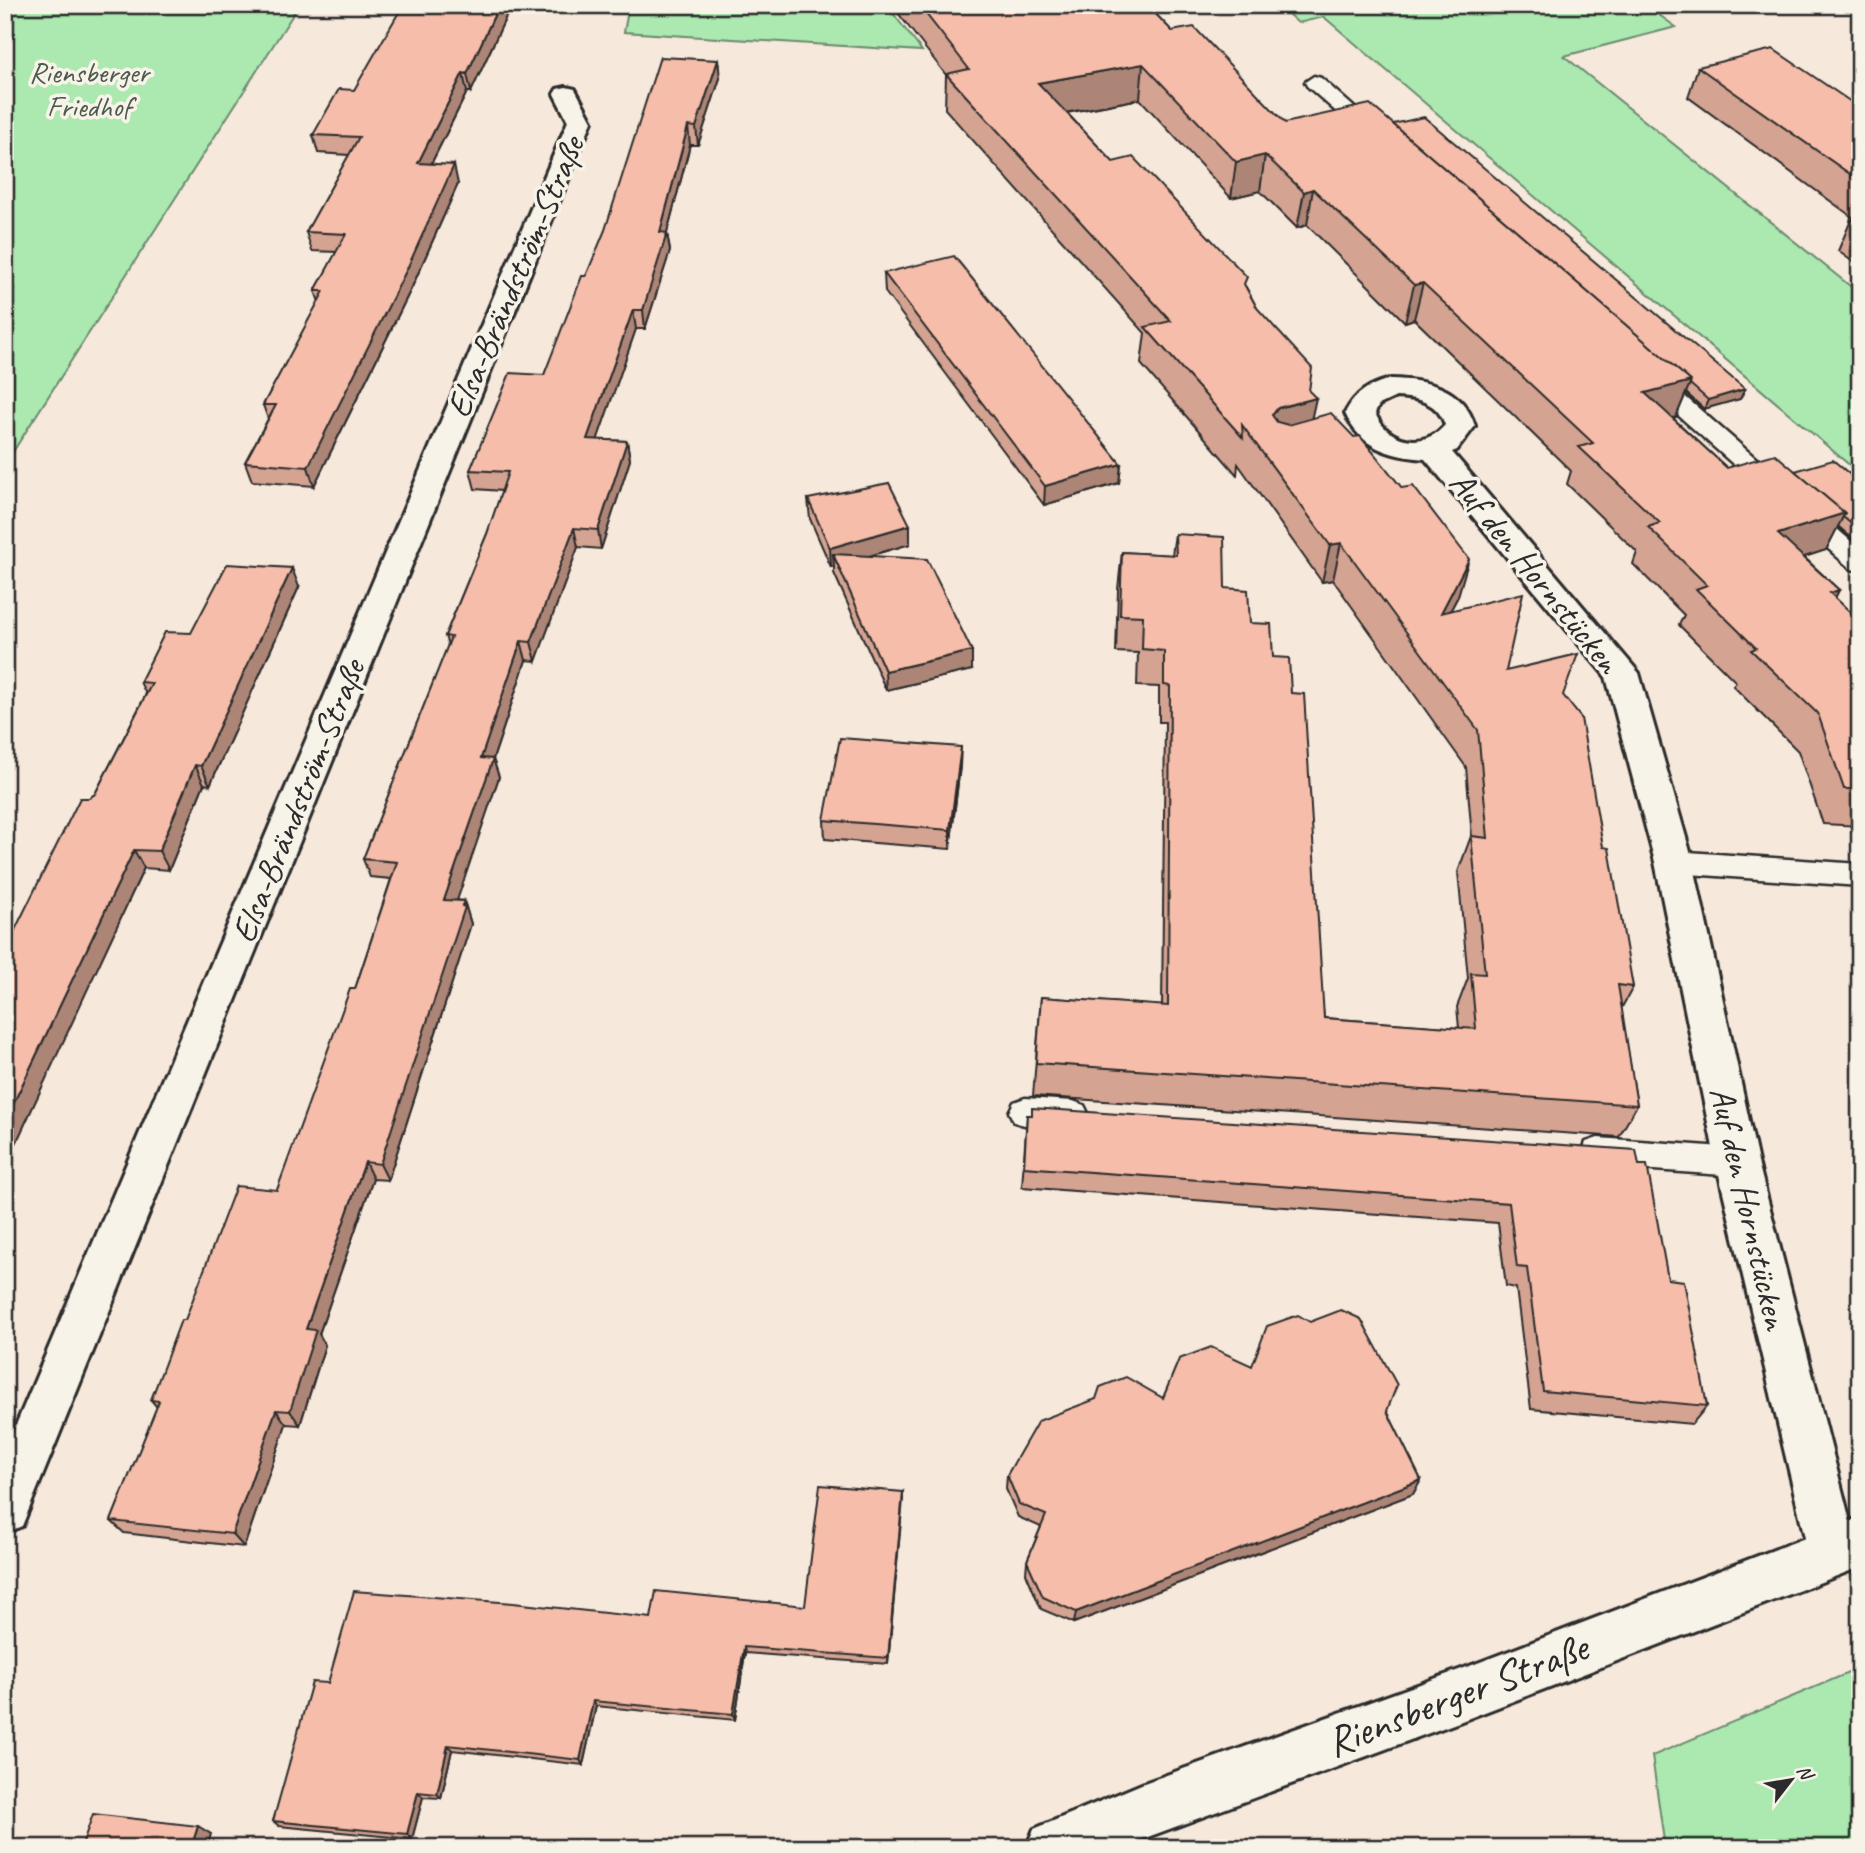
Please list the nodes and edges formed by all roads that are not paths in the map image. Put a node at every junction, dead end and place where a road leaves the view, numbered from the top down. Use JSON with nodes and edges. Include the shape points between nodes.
{"nodes":[{"id":1,"x":1314,"y":82,"type":"dead end"},
{"id":2,"x":566,"y":94,"type":"dead end"},
{"id":3,"x":1393,"y":151,"type":"edge"},
{"id":4,"x":1635,"y":365,"type":"edge"},
{"id":5,"x":1432,"y":448,"type":"junction"},
{"id":6,"x":1860,"y":563,"type":"edge"},
{"id":7,"x":1674,"y":862,"type":"junction"},
{"id":8,"x":1860,"y":875,"type":"edge"},
{"id":9,"x":1025,"y":1112,"type":"dead end"},
{"id":10,"x":1107,"y":1117,"type":"edge"},
{"id":11,"x":1573,"y":1150,"type":"edge"},
{"id":12,"x":1737,"y":1162,"type":"junction"},
{"id":13,"x":5,"y":1508,"type":"edge"},
{"id":14,"x":1846,"y":1547,"type":"edge"},
{"id":15,"x":1053,"y":1848,"type":"edge"}],
"edges":[{"from":1,"to":3,"type":"lane"},
{"from":2,"to":13,"type":"street","name":"Elsa-Brändström-Straße","via":[[580,121]]},
{"from":4,"to":6,"type":"lane"},
{"from":5,"to":5,"type":"street","name":"Auf den Hornstücken","via":[[1387,444],[1353,433],[1359,408],[1365,399],[1391,388],[1424,391],[1452,405],[1461,426],[1457,436]]},
{"from":5,"to":7,"type":"street","name":"Auf den Hornstücken","via":[[1622,673]]},
{"from":7,"to":8,"type":"lane"},
{"from":7,"to":12,"type":"street","name":"Auf den Hornstücken"},
{"from":9,"to":10,"type":"lane"},
{"from":11,"to":12,"type":"lane"},
{"from":12,"to":14,"type":"street","name":"Auf den Hornstücken"},
{"from":14,"to":15,"type":"street","name":"Riensberger Straße"}]}
